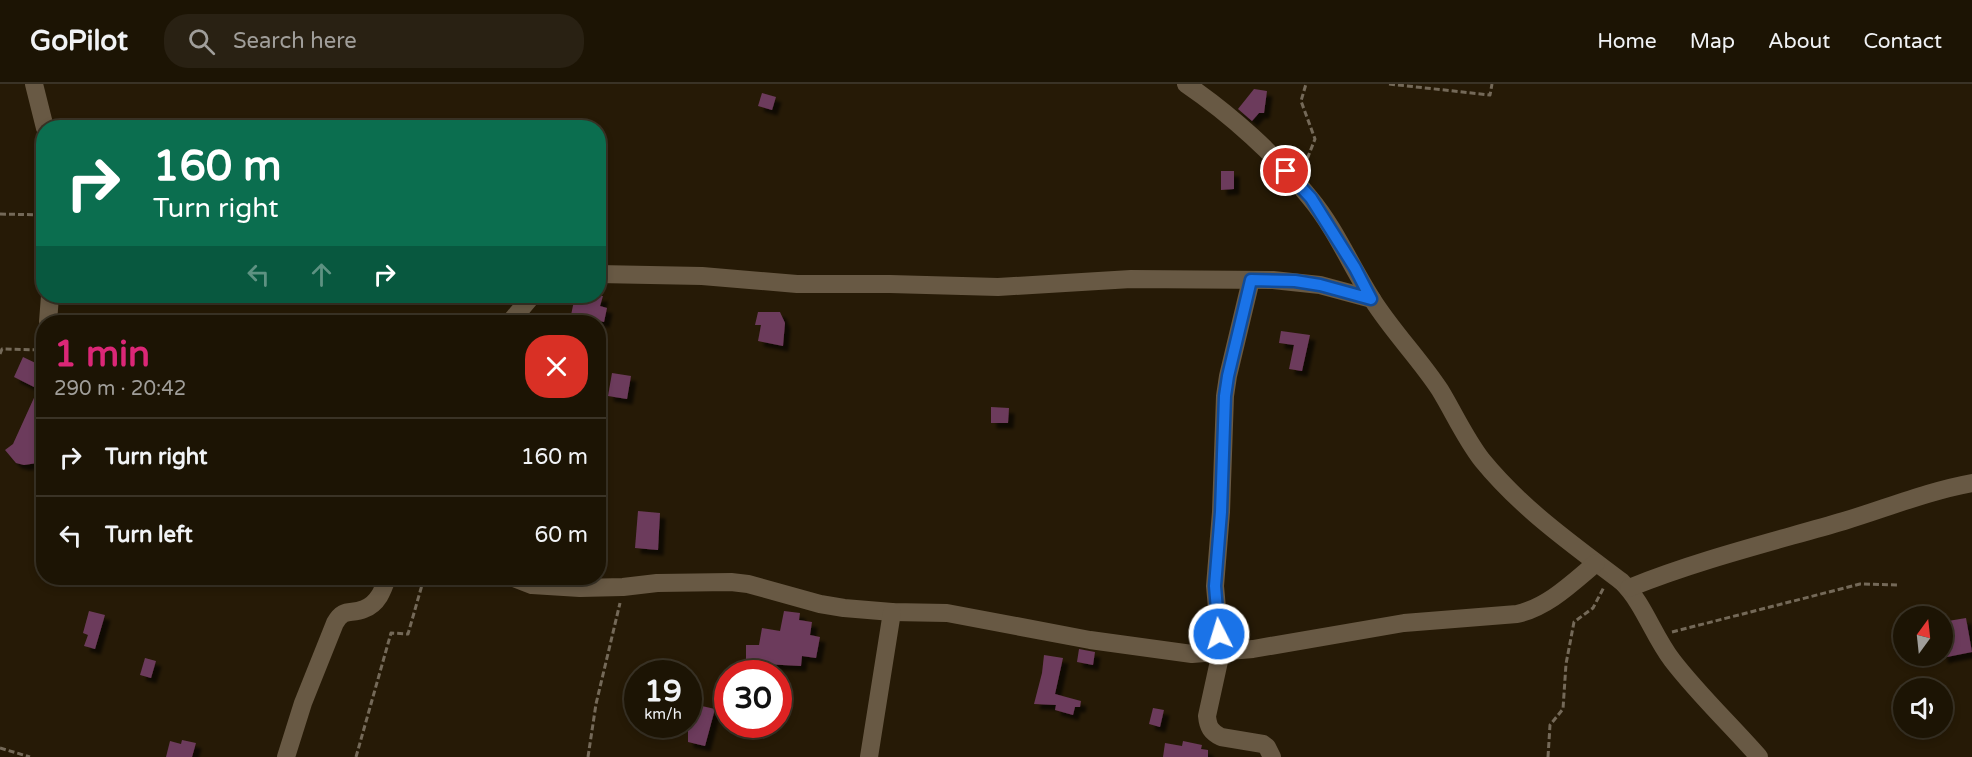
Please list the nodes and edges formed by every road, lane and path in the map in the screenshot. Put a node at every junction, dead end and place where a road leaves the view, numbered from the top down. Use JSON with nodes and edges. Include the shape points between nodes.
{"nodes":[{"id":1,"x":34,"y":84,"type":"edge"},
{"id":2,"x":1186,"y":84,"type":"edge"},
{"id":3,"x":1306,"y":84,"type":"edge"},
{"id":4,"x":1389,"y":84,"type":"edge"},
{"id":5,"x":1492,"y":84,"type":"edge"},
{"id":6,"x":43,"y":120,"type":"edge"},
{"id":7,"x":1304,"y":168,"type":"dead end"},
{"id":8,"x":0,"y":214,"type":"edge"},
{"id":9,"x":36,"y":215,"type":"edge"},
{"id":10,"x":606,"y":274,"type":"edge"},
{"id":11,"x":1251,"y":280,"type":"junction"},
{"id":12,"x":1371,"y":299,"type":"junction"},
{"id":13,"x":526,"y":303,"type":"edge"},
{"id":14,"x":516,"y":315,"type":"edge"},
{"id":15,"x":36,"y":350,"type":"edge"},
{"id":16,"x":0,"y":354,"type":"edge"},
{"id":17,"x":1972,"y":483,"type":"edge"},
{"id":18,"x":1596,"y":563,"type":"junction"},
{"id":19,"x":1612,"y":574,"type":"junction"},
{"id":20,"x":385,"y":585,"type":"edge"},
{"id":21,"x":422,"y":585,"type":"edge"},
{"id":22,"x":532,"y":585,"type":"edge"},
{"id":23,"x":1898,"y":585,"type":"dead end"},
{"id":24,"x":623,"y":586,"type":"junction"},
{"id":25,"x":1629,"y":588,"type":"junction"},
{"id":26,"x":892,"y":612,"type":"junction"},
{"id":27,"x":1657,"y":639,"type":"junction"},
{"id":28,"x":1221,"y":652,"type":"junction"},
{"id":29,"x":0,"y":748,"type":"edge"},
{"id":30,"x":30,"y":757,"type":"edge"},
{"id":31,"x":286,"y":757,"type":"edge"},
{"id":32,"x":356,"y":757,"type":"edge"},
{"id":33,"x":588,"y":757,"type":"edge"},
{"id":34,"x":869,"y":757,"type":"edge"},
{"id":35,"x":1272,"y":757,"type":"edge"},
{"id":36,"x":1548,"y":757,"type":"edge"},
{"id":37,"x":1759,"y":757,"type":"edge"}],
"edges":[{"from":1,"to":6,"type":"street"},
{"from":2,"to":12,"type":"street","via":[[1256,142],[1311,198]]},
{"from":3,"to":7,"type":"path","via":[[1301,101],[1315,139]]},
{"from":4,"to":5,"type":"path","via":[[1490,95]]},
{"from":8,"to":9,"type":"path"},
{"from":10,"to":11,"type":"street","via":[[702,276],[797,284],[998,287],[1131,279]]},
{"from":11,"to":12,"type":"street","via":[[1295,281]]},
{"from":11,"to":28,"type":"street","via":[[1225,396],[1215,586]]},
{"from":12,"to":18,"type":"street","via":[[1440,390],[1464,436],[1482,459],[1550,528]]},
{"from":13,"to":14,"type":"street"},
{"from":15,"to":16,"type":"path","via":[[2,349]]},
{"from":17,"to":25,"type":"street","via":[[1663,574]]},
{"from":18,"to":19,"type":"street"},
{"from":18,"to":28,"type":"street","via":[[1546,603],[1517,614],[1404,623]]},
{"from":19,"to":25,"type":"street"},
{"from":19,"to":36,"type":"path","via":[[1593,608],[1574,622],[1563,709],[1550,725]]},
{"from":20,"to":31,"type":"street","via":[[373,603],[364,609],[344,612],[335,623]]},
{"from":21,"to":32,"type":"path","via":[[408,634],[391,633]]},
{"from":22,"to":24,"type":"street"},
{"from":23,"to":27,"type":"path","via":[[1860,584],[1678,630]]},
{"from":24,"to":26,"type":"street","via":[[731,582],[820,604]]},
{"from":24,"to":33,"type":"path"},
{"from":25,"to":27,"type":"street"},
{"from":26,"to":28,"type":"street","via":[[947,613],[1164,651]]},
{"from":26,"to":34,"type":"street"},
{"from":27,"to":37,"type":"street"},
{"from":28,"to":35,"type":"street","via":[[1208,706],[1210,730],[1221,737],[1263,744]]},
{"from":29,"to":30,"type":"path"}]}
